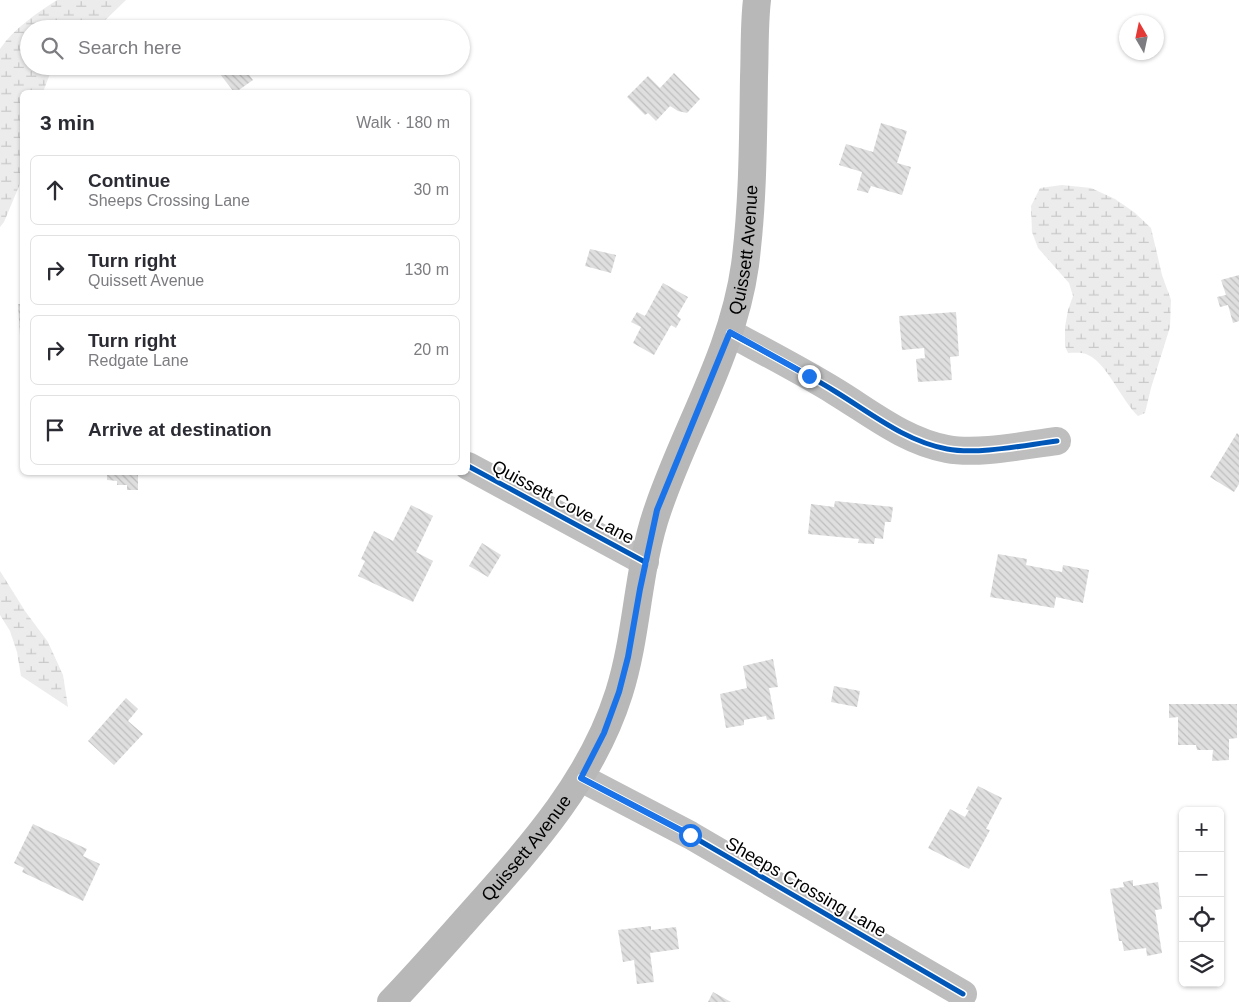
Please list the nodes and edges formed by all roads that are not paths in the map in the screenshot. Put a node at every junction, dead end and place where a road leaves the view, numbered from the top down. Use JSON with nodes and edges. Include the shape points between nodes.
{"nodes":[{"id":1,"x":757,"y":0,"type":"edge"},
{"id":2,"x":730,"y":332,"type":"junction"},
{"id":3,"x":1057,"y":441,"type":"dead end"},
{"id":4,"x":470,"y":467,"type":"edge"},
{"id":5,"x":645,"y":562,"type":"junction"},
{"id":6,"x":581,"y":778,"type":"junction"},
{"id":7,"x":963,"y":994,"type":"dead end"},
{"id":8,"x":391,"y":1002,"type":"edge"}],
"edges":[{"from":1,"to":2,"type":"main road","name":"Quissett Avenue","via":[[747,240]]},
{"from":2,"to":3,"type":"street","via":[[912,438],[948,450]]},
{"from":2,"to":5,"type":"main road","name":"Quissett Avenue","via":[[664,491]]},
{"from":4,"to":5,"type":"street","name":"Quissett Cove Lane"},
{"from":5,"to":6,"type":"main road","name":"Quissett Avenue","via":[[619,692],[604,733]]},
{"from":6,"to":7,"type":"street","name":"Sheeps Crossing Lane","via":[[690,835]]},
{"from":6,"to":8,"type":"main road","name":"Quissett Avenue","via":[[518,862]]}]}
